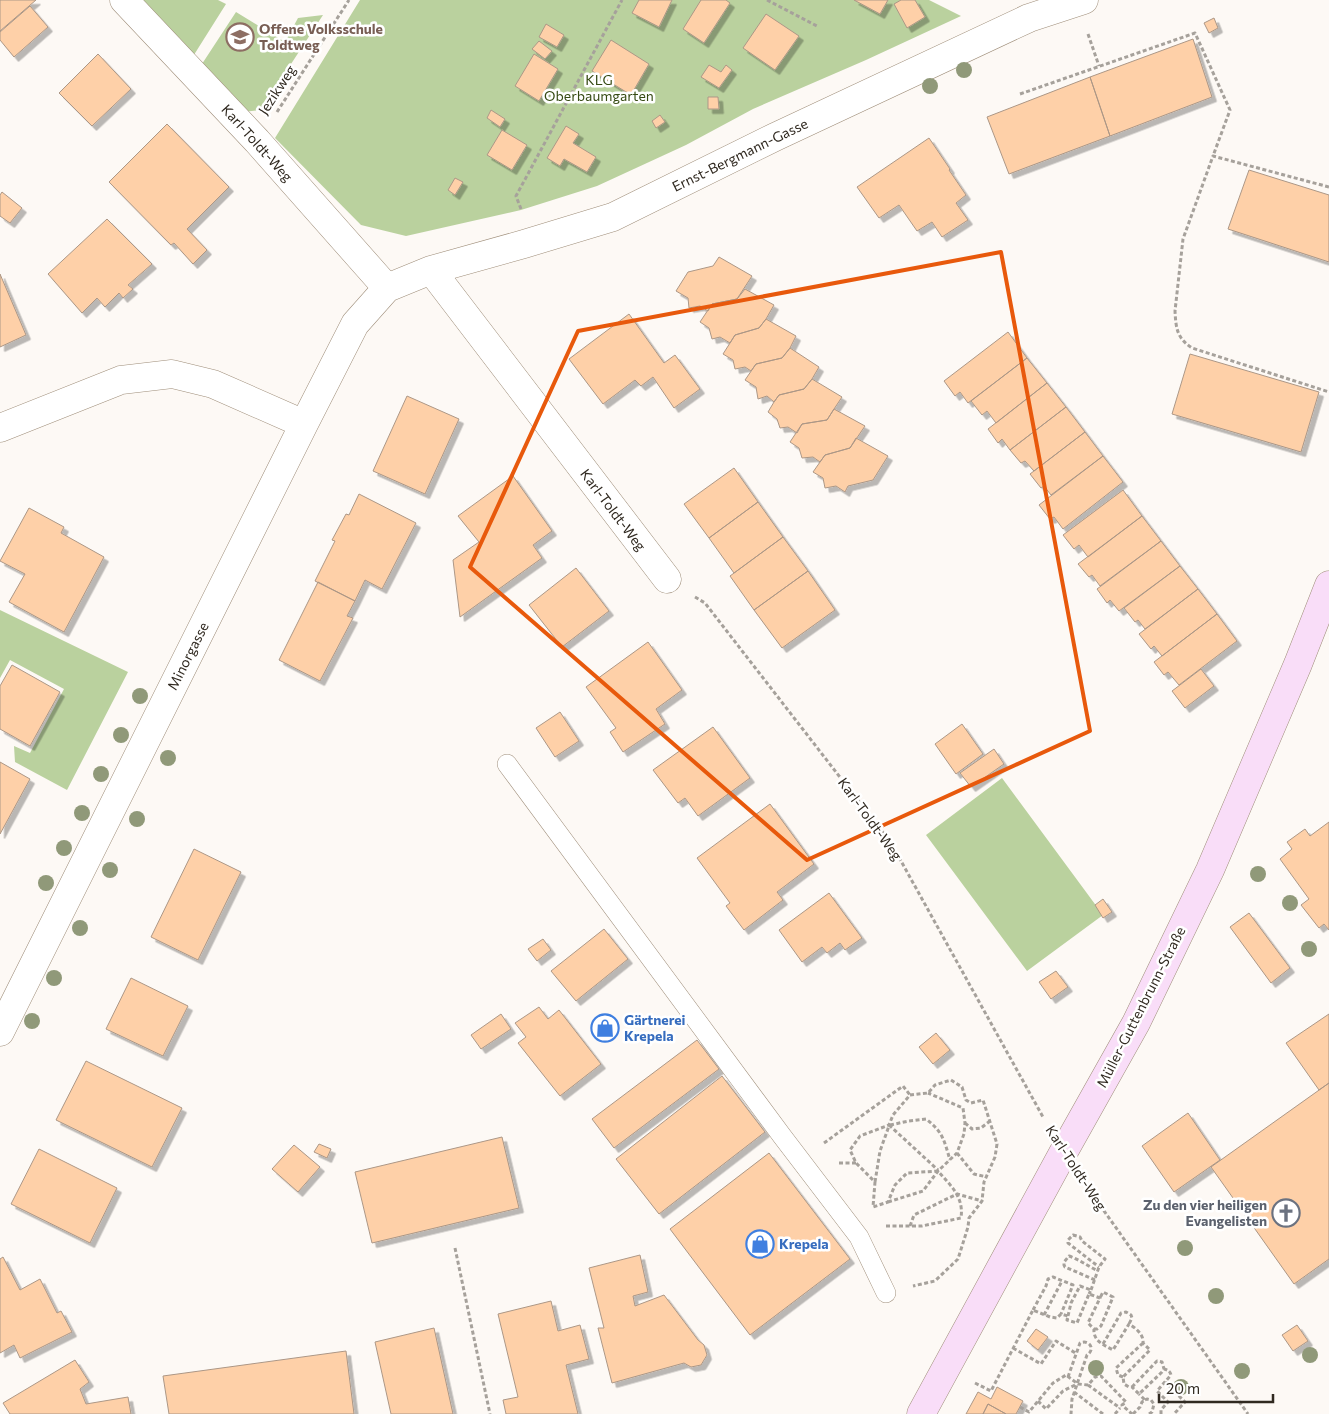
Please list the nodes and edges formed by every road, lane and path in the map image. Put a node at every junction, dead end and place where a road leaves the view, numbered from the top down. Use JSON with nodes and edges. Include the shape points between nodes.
{"nodes":[{"id":1,"x":124,"y":0,"type":"edge"},
{"id":2,"x":349,"y":0,"type":"edge"},
{"id":3,"x":622,"y":0,"type":"edge"},
{"id":4,"x":767,"y":0,"type":"edge"},
{"id":5,"x":1084,"y":0,"type":"edge"},
{"id":6,"x":817,"y":26,"type":"dead end"},
{"id":7,"x":1020,"y":94,"type":"dead end"},
{"id":8,"x":257,"y":142,"type":"junction"},
{"id":9,"x":1213,"y":156,"type":"junction"},
{"id":10,"x":1329,"y":187,"type":"edge"},
{"id":11,"x":524,"y":244,"type":"junction"},
{"id":12,"x":431,"y":270,"type":"junction"},
{"id":13,"x":387,"y":288,"type":"junction"},
{"id":14,"x":1329,"y":392,"type":"edge"},
{"id":15,"x":304,"y":424,"type":"junction"},
{"id":16,"x":0,"y":428,"type":"edge"},
{"id":17,"x":667,"y":579,"type":"joint"},
{"id":18,"x":1329,"y":585,"type":"edge"},
{"id":19,"x":507,"y":764,"type":"dead end"},
{"id":20,"x":0,"y":1032,"type":"edge"},
{"id":21,"x":928,"y":1093,"type":"junction"},
{"id":22,"x":910,"y":1095,"type":"junction"},
{"id":23,"x":971,"y":1103,"type":"junction"},
{"id":24,"x":963,"y":1108,"type":"junction"},
{"id":25,"x":990,"y":1121,"type":"junction"},
{"id":26,"x":965,"y":1123,"type":"junction"},
{"id":27,"x":890,"y":1125,"type":"junction"},
{"id":28,"x":957,"y":1153,"type":"junction"},
{"id":29,"x":1063,"y":1153,"type":"junction"},
{"id":30,"x":800,"y":1160,"type":"junction"},
{"id":31,"x":950,"y":1160,"type":"junction"},
{"id":32,"x":938,"y":1171,"type":"junction"},
{"id":33,"x":986,"y":1177,"type":"junction"},
{"id":34,"x":875,"y":1182,"type":"junction"},
{"id":35,"x":958,"y":1194,"type":"junction"},
{"id":36,"x":982,"y":1201,"type":"junction"},
{"id":37,"x":888,"y":1202,"type":"junction"},
{"id":38,"x":961,"y":1218,"type":"junction"},
{"id":39,"x":968,"y":1218,"type":"junction"},
{"id":40,"x":910,"y":1226,"type":"junction"},
{"id":41,"x":859,"y":1237,"type":"junction"},
{"id":42,"x":455,"y":1248,"type":"dead end"},
{"id":43,"x":1098,"y":1269,"type":"junction"},
{"id":44,"x":1062,"y":1280,"type":"junction"},
{"id":45,"x":1095,"y":1280,"type":"junction"},
{"id":46,"x":1091,"y":1290,"type":"junction"},
{"id":47,"x":886,"y":1294,"type":"joint"},
{"id":48,"x":1089,"y":1294,"type":"junction"},
{"id":49,"x":1100,"y":1298,"type":"junction"},
{"id":50,"x":1033,"y":1310,"type":"junction"},
{"id":51,"x":1061,"y":1314,"type":"junction"},
{"id":52,"x":1044,"y":1315,"type":"junction"},
{"id":53,"x":1068,"y":1316,"type":"junction"},
{"id":54,"x":1129,"y":1324,"type":"junction"},
{"id":55,"x":1094,"y":1329,"type":"junction"},
{"id":56,"x":1143,"y":1343,"type":"junction"},
{"id":57,"x":1103,"y":1344,"type":"junction"},
{"id":58,"x":1013,"y":1348,"type":"junction"},
{"id":59,"x":1077,"y":1354,"type":"junction"},
{"id":60,"x":1164,"y":1369,"type":"junction"},
{"id":61,"x":1068,"y":1377,"type":"junction"},
{"id":62,"x":1123,"y":1377,"type":"junction"},
{"id":63,"x":972,"y":1382,"type":"dead end"},
{"id":64,"x":1165,"y":1382,"type":"junction"},
{"id":65,"x":1078,"y":1384,"type":"junction"},
{"id":66,"x":1088,"y":1385,"type":"junction"},
{"id":67,"x":1132,"y":1386,"type":"junction"},
{"id":68,"x":1074,"y":1392,"type":"junction"},
{"id":69,"x":1138,"y":1394,"type":"junction"},
{"id":70,"x":1145,"y":1400,"type":"junction"},
{"id":71,"x":1038,"y":1401,"type":"junction"},
{"id":72,"x":1020,"y":1407,"type":"dead end"},
{"id":73,"x":1121,"y":1407,"type":"junction"},
{"id":74,"x":1029,"y":1413,"type":"edge"},
{"id":75,"x":490,"y":1414,"type":"edge"},
{"id":76,"x":921,"y":1414,"type":"edge"},
{"id":77,"x":1071,"y":1414,"type":"edge"},
{"id":78,"x":1103,"y":1414,"type":"edge"},
{"id":79,"x":1115,"y":1414,"type":"edge"},
{"id":80,"x":1133,"y":1414,"type":"edge"},
{"id":81,"x":1149,"y":1414,"type":"edge"},
{"id":82,"x":1161,"y":1414,"type":"edge"},
{"id":83,"x":1174,"y":1414,"type":"edge"},
{"id":84,"x":1248,"y":1414,"type":"edge"}],
"edges":[{"from":1,"to":8,"type":"street","name":"Karl-Toldt-Weg"},
{"from":2,"to":8,"type":"path","name":"Jezikweg"},
{"from":3,"to":11,"type":"path","via":[[516,196],[521,210]]},
{"from":4,"to":6,"type":"path"},
{"from":5,"to":11,"type":"street","name":"Ernst-Bergmann-Gasse","via":[[1029,18],[775,137],[612,218]]},
{"from":7,"to":9,"type":"path","via":[[1195,33],[1230,110]]},
{"from":8,"to":13,"type":"street","name":"Karl-Toldt-Weg"},
{"from":9,"to":10,"type":"path"},
{"from":9,"to":14,"type":"path","via":[[1183,239],[1175,311],[1178,333],[1192,348]]},
{"from":11,"to":12,"type":"street","name":"Ernst-Bergmann-Gasse"},
{"from":12,"to":13,"type":"street","name":"Ernst-Bergmann-Gasse"},
{"from":12,"to":17,"type":"street","name":"Karl-Toldt-Weg"},
{"from":13,"to":15,"type":"street","name":"Minorgasse","via":[[355,324]]},
{"from":15,"to":16,"type":"street","via":[[213,384],[172,374],[121,380]]},
{"from":15,"to":20,"type":"street","name":"Minorgasse"},
{"from":17,"to":29,"type":"path","name":"Karl-Toldt-Weg","via":[[705,603],[892,843]]},
{"from":18,"to":29,"type":"main road","name":"Müller-Guttenbrunn-Straße","via":[[1210,870],[1136,1022]]},
{"from":19,"to":30,"type":"lane"},
{"from":21,"to":22,"type":"path"},
{"from":21,"to":23,"type":"path","via":[[935,1085],[951,1080],[962,1087],[966,1100]]},
{"from":21,"to":24,"type":"path"},
{"from":22,"to":27,"type":"path","via":[[893,1115]]},
{"from":22,"to":30,"type":"path","via":[[903,1086]]},
{"from":23,"to":24,"type":"path"},
{"from":23,"to":25,"type":"path","via":[[983,1100]]},
{"from":24,"to":26,"type":"path"},
{"from":25,"to":26,"type":"path","via":[[981,1128],[972,1129]]},
{"from":25,"to":33,"type":"path","via":[[997,1144]]},
{"from":26,"to":28,"type":"path"},
{"from":27,"to":31,"type":"path","via":[[926,1119],[937,1127]]},
{"from":27,"to":32,"type":"path"},
{"from":27,"to":34,"type":"path","via":[[880,1151]]},
{"from":27,"to":34,"type":"path","via":[[860,1136],[850,1150],[856,1163]]},
{"from":28,"to":31,"type":"path"},
{"from":28,"to":33,"type":"path","via":[[974,1174]]},
{"from":29,"to":76,"type":"main road","name":"Müller-Guttenbrunn-Straße"},
{"from":29,"to":84,"type":"path","name":"Karl-Toldt-Weg"},
{"from":30,"to":41,"type":"lane"},
{"from":31,"to":32,"type":"path"},
{"from":32,"to":35,"type":"path"},
{"from":32,"to":37,"type":"path","via":[[923,1191]]},
{"from":32,"to":37,"type":"path","via":[[907,1173],[895,1185]]},
{"from":33,"to":36,"type":"path"},
{"from":34,"to":37,"type":"path","via":[[873,1207]]},
{"from":35,"to":36,"type":"path"},
{"from":35,"to":38,"type":"path"},
{"from":35,"to":40,"type":"path","via":[[914,1214]]},
{"from":36,"to":39,"type":"path"},
{"from":38,"to":39,"type":"path"},
{"from":38,"to":40,"type":"path"},
{"from":39,"to":47,"type":"path","via":[[958,1259],[935,1281]]},
{"from":40,"to":41,"type":"path","via":[[878,1226]]},
{"from":41,"to":47,"type":"lane"},
{"from":42,"to":75,"type":"path"},
{"from":43,"to":43,"type":"path","via":[[1105,1259],[1080,1237],[1070,1237],[1068,1243]]},
{"from":43,"to":45,"type":"path"},
{"from":43,"to":45,"type":"path","via":[[1071,1256],[1064,1262],[1065,1267]]},
{"from":44,"to":50,"type":"path","via":[[1048,1279]]},
{"from":44,"to":51,"type":"path","via":[[1073,1285]]},
{"from":44,"to":52,"type":"path"},
{"from":45,"to":46,"type":"path"},
{"from":46,"to":48,"type":"path"},
{"from":46,"to":53,"type":"path","via":[[1080,1286]]},
{"from":48,"to":49,"type":"path"},
{"from":48,"to":53,"type":"path","via":[[1077,1323],[1066,1320]]},
{"from":49,"to":55,"type":"path","via":[[1088,1324]]},
{"from":49,"to":55,"type":"path","via":[[1103,1292],[1113,1296],[1101,1326]]},
{"from":50,"to":52,"type":"path"},
{"from":50,"to":58,"type":"path"},
{"from":51,"to":52,"type":"path","via":[[1057,1318]]},
{"from":51,"to":53,"type":"path"},
{"from":54,"to":56,"type":"path","via":[[1143,1337]]},
{"from":54,"to":57,"type":"path","via":[[1113,1350]]},
{"from":54,"to":57,"type":"path","via":[[1131,1315],[1124,1312]]},
{"from":55,"to":57,"type":"path","via":[[1097,1340]]},
{"from":56,"to":62,"type":"path","via":[[1150,1350]]},
{"from":56,"to":62,"type":"path","via":[[1116,1368]]},
{"from":58,"to":59,"type":"path","via":[[1041,1364],[1056,1341]]},
{"from":58,"to":63,"type":"path","via":[[993,1392]]},
{"from":59,"to":61,"type":"path"},
{"from":59,"to":65,"type":"path","via":[[1082,1342],[1091,1346]]},
{"from":60,"to":64,"type":"path","via":[[1171,1375]]},
{"from":60,"to":67,"type":"path","via":[[1162,1362],[1154,1362]]},
{"from":60,"to":69,"type":"path"},
{"from":61,"to":65,"type":"path"},
{"from":61,"to":71,"type":"path","via":[[1066,1375],[1053,1383]]},
{"from":62,"to":67,"type":"path","via":[[1124,1384]]},
{"from":64,"to":82,"type":"path","via":[[1157,1390],[1168,1402]]},
{"from":64,"to":83,"type":"path","via":[[1185,1402]]},
{"from":65,"to":66,"type":"path"},
{"from":65,"to":68,"type":"path"},
{"from":65,"to":71,"type":"path","via":[[1063,1391],[1046,1409]]},
{"from":66,"to":73,"type":"path"},
{"from":66,"to":73,"type":"path","via":[[1095,1377],[1101,1376],[1126,1402]]},
{"from":67,"to":69,"type":"path"},
{"from":68,"to":77,"type":"path"},
{"from":68,"to":78,"type":"path"},
{"from":69,"to":70,"type":"path"},
{"from":70,"to":80,"type":"path"},
{"from":70,"to":81,"type":"path","via":[[1154,1404]]},
{"from":71,"to":74,"type":"path"},
{"from":72,"to":74,"type":"path"},
{"from":73,"to":79,"type":"path"},
{"from":73,"to":80,"type":"path"}]}
